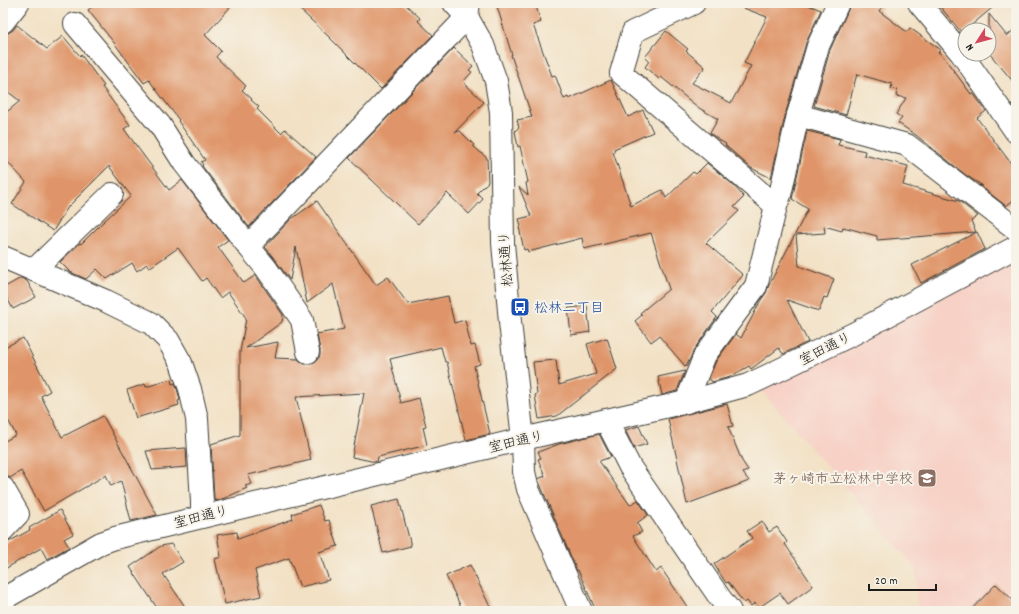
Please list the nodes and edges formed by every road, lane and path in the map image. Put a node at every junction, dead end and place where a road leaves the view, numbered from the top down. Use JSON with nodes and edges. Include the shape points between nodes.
{"nodes":[{"id":1,"x":18,"y":3,"type":"edge"},
{"id":2,"x":694,"y":3,"type":"edge"},
{"id":3,"x":838,"y":3,"type":"edge"},
{"id":4,"x":919,"y":3,"type":"edge"},
{"id":5,"x":463,"y":8,"type":"edge"},
{"id":6,"x":3,"y":22,"type":"edge"},
{"id":7,"x":75,"y":24,"type":"dead end"},
{"id":8,"x":798,"y":116,"type":"junction"},
{"id":9,"x":1016,"y":132,"type":"edge"},
{"id":10,"x":112,"y":194,"type":"dead end"},
{"id":11,"x":776,"y":206,"type":"junction"},
{"id":12,"x":1016,"y":229,"type":"edge"},
{"id":13,"x":248,"y":246,"type":"junction"},
{"id":14,"x":1016,"y":247,"type":"edge"},
{"id":15,"x":3,"y":257,"type":"edge"},
{"id":16,"x":34,"y":270,"type":"junction"},
{"id":17,"x":308,"y":352,"type":"dead end"},
{"id":18,"x":686,"y":402,"type":"junction"},
{"id":19,"x":606,"y":420,"type":"junction"},
{"id":20,"x":523,"y":439,"type":"junction"},
{"id":21,"x":3,"y":488,"type":"edge"},
{"id":22,"x":202,"y":516,"type":"junction"},
{"id":23,"x":3,"y":530,"type":"edge"},
{"id":24,"x":6,"y":600,"type":"edge"},
{"id":25,"x":581,"y":611,"type":"edge"},
{"id":26,"x":730,"y":611,"type":"edge"}],
"edges":[{"from":1,"to":6,"type":"street"},
{"from":2,"to":11,"type":"street","via":[[633,32],[621,73]]},
{"from":3,"to":8,"type":"street","via":[[818,46]]},
{"from":4,"to":9,"type":"street","via":[[961,53]]},
{"from":5,"to":13,"type":"street"},
{"from":5,"to":20,"type":"street","name":"松林通り","via":[[484,45],[496,81],[501,112],[504,243]]},
{"from":7,"to":13,"type":"street","via":[[160,125],[184,163]]},
{"from":8,"to":11,"type":"street"},
{"from":8,"to":12,"type":"street","via":[[907,145]]},
{"from":10,"to":16,"type":"street"},
{"from":11,"to":18,"type":"street","via":[[756,286],[705,355]]},
{"from":13,"to":17,"type":"street","via":[[302,320]]},
{"from":14,"to":18,"type":"street","name":"室田通り","via":[[854,333],[748,385]]},
{"from":15,"to":16,"type":"street"},
{"from":16,"to":22,"type":"street","via":[[151,323],[168,340],[181,363],[197,419]]},
{"from":18,"to":19,"type":"street","name":"室田通り"},
{"from":19,"to":20,"type":"street","name":"室田通り"},
{"from":19,"to":26,"type":"street","via":[[630,467]]},
{"from":20,"to":22,"type":"street","name":"室田通り"},
{"from":20,"to":25,"type":"street","name":"松林通り","via":[[524,472],[528,489]]},
{"from":21,"to":23,"type":"street","via":[[18,514]]},
{"from":22,"to":24,"type":"street","name":"室田通り","via":[[100,543]]}]}
